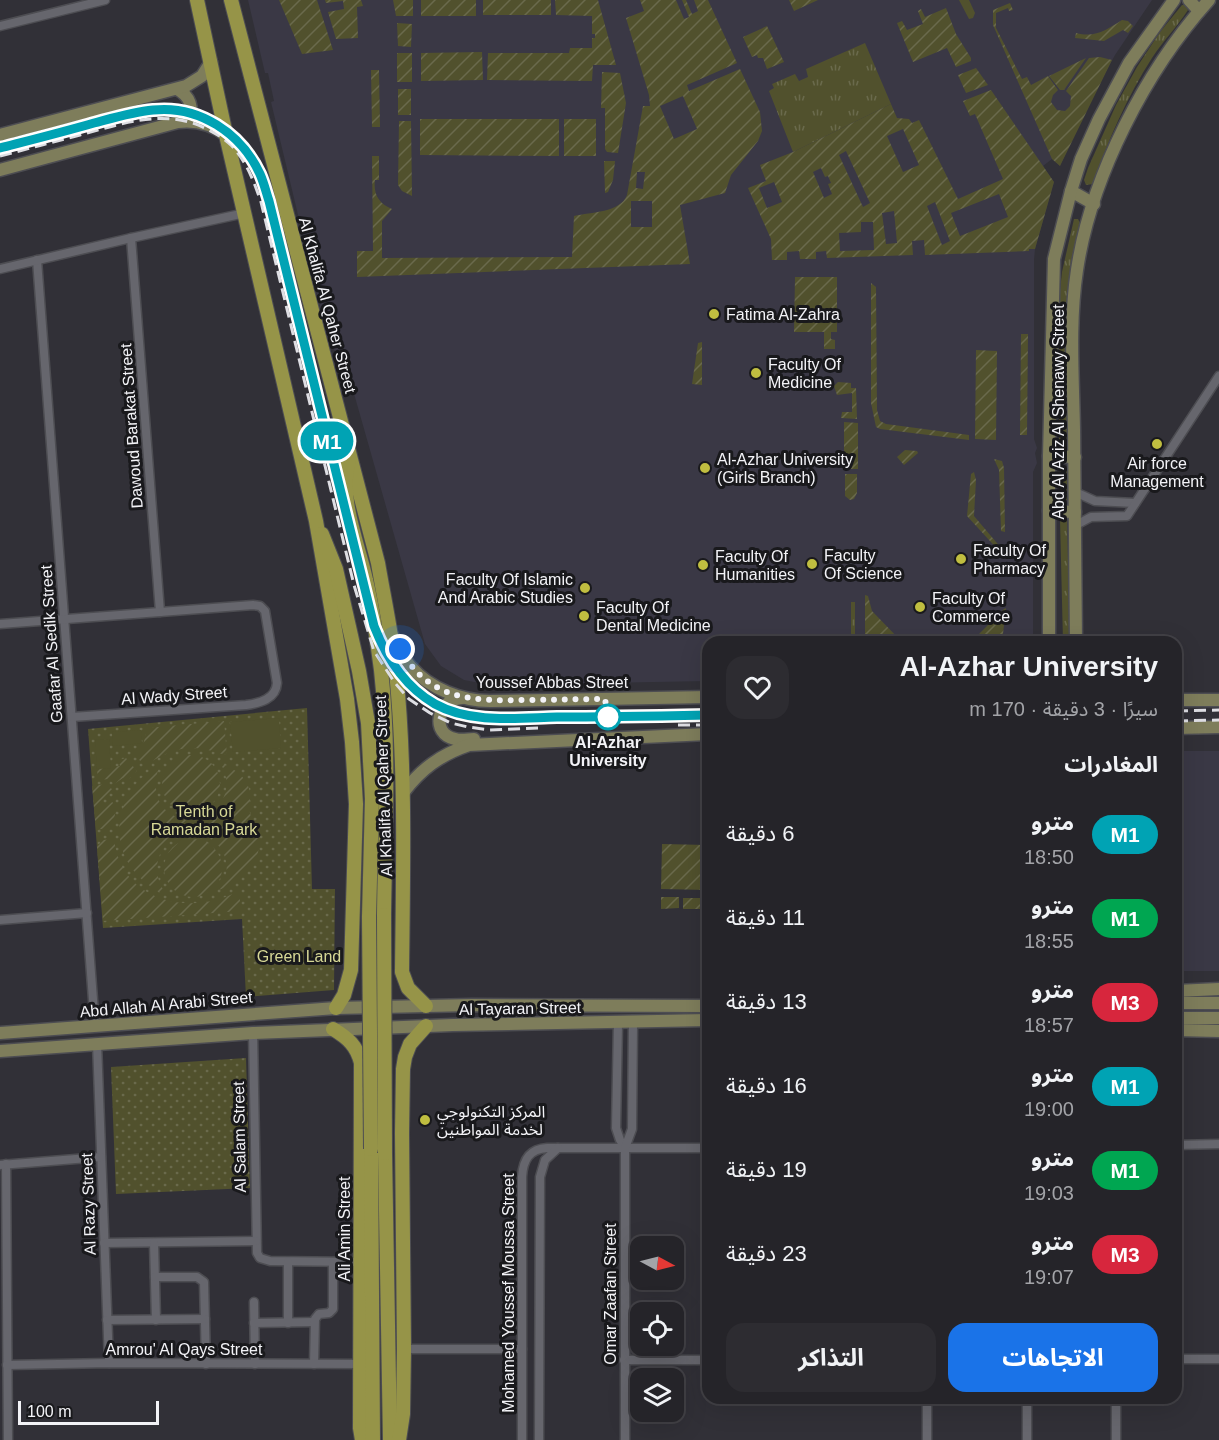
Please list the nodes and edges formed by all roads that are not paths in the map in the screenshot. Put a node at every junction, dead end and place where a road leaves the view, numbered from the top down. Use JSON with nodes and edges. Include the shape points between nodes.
{"nodes":[{"id":1,"x":105,"y":0,"type":"edge"},
{"id":2,"x":197,"y":0,"type":"edge"},
{"id":3,"x":231,"y":0,"type":"edge"},
{"id":4,"x":1174,"y":0,"type":"edge"},
{"id":5,"x":1189,"y":0,"type":"edge"},
{"id":6,"x":1209,"y":0,"type":"edge"},
{"id":7,"x":1199,"y":11,"type":"junction"},
{"id":8,"x":0,"y":26,"type":"edge"},
{"id":9,"x":211,"y":62,"type":"junction"},
{"id":10,"x":177,"y":89,"type":"junction"},
{"id":11,"x":188,"y":122,"type":"junction"},
{"id":12,"x":0,"y":135,"type":"edge"},
{"id":13,"x":226,"y":135,"type":"junction"},
{"id":14,"x":0,"y":170,"type":"edge"},
{"id":15,"x":1071,"y":191,"type":"junction"},
{"id":16,"x":1094,"y":204,"type":"junction"},
{"id":17,"x":245,"y":213,"type":"junction"},
{"id":18,"x":131,"y":237,"type":"junction"},
{"id":19,"x":37,"y":260,"type":"junction"},
{"id":20,"x":0,"y":269,"type":"edge"},
{"id":21,"x":1219,"y":376,"type":"edge"},
{"id":22,"x":350,"y":454,"type":"junction"},
{"id":23,"x":1049,"y":456,"type":"junction"},
{"id":24,"x":1075,"y":457,"type":"junction"},
{"id":25,"x":1075,"y":492,"type":"junction"},
{"id":26,"x":1135,"y":503,"type":"junction"},
{"id":27,"x":1049,"y":511,"type":"junction"},
{"id":28,"x":1076,"y":512,"type":"junction"},
{"id":29,"x":316,"y":521,"type":"junction"},
{"id":30,"x":1076,"y":525,"type":"junction"},
{"id":31,"x":160,"y":612,"type":"junction"},
{"id":32,"x":64,"y":619,"type":"junction"},
{"id":33,"x":0,"y":624,"type":"edge"},
{"id":34,"x":390,"y":632,"type":"junction"},
{"id":35,"x":1049,"y":636,"type":"edge"},
{"id":36,"x":1076,"y":636,"type":"edge"},
{"id":37,"x":702,"y":698,"type":"edge"},
{"id":38,"x":466,"y":699,"type":"junction"},
{"id":39,"x":1182,"y":700,"type":"edge"},
{"id":40,"x":1219,"y":700,"type":"edge"},
{"id":41,"x":72,"y":717,"type":"junction"},
{"id":42,"x":1182,"y":728,"type":"edge"},
{"id":43,"x":1219,"y":728,"type":"edge"},
{"id":44,"x":702,"y":734,"type":"edge"},
{"id":45,"x":502,"y":742,"type":"junction"},
{"id":46,"x":403,"y":793,"type":"junction"},
{"id":47,"x":87,"y":914,"type":"junction"},
{"id":48,"x":0,"y":920,"type":"edge"},
{"id":49,"x":353,"y":924,"type":"junction"},
{"id":50,"x":402,"y":934,"type":"junction"},
{"id":51,"x":1219,"y":989,"type":"edge"},
{"id":52,"x":1182,"y":990,"type":"edge"},
{"id":53,"x":1182,"y":1003,"type":"edge"},
{"id":54,"x":1219,"y":1003,"type":"edge"},
{"id":55,"x":420,"y":1006,"type":"junction"},
{"id":56,"x":702,"y":1006,"type":"edge"},
{"id":57,"x":336,"y":1008,"type":"junction"},
{"id":58,"x":1182,"y":1018,"type":"edge"},
{"id":59,"x":1219,"y":1018,"type":"edge"},
{"id":60,"x":702,"y":1020,"type":"edge"},
{"id":61,"x":618,"y":1023,"type":"junction"},
{"id":62,"x":633,"y":1023,"type":"junction"},
{"id":63,"x":95,"y":1026,"type":"junction"},
{"id":64,"x":421,"y":1026,"type":"junction"},
{"id":65,"x":333,"y":1029,"type":"junction"},
{"id":66,"x":1182,"y":1030,"type":"edge"},
{"id":67,"x":1219,"y":1030,"type":"edge"},
{"id":68,"x":253,"y":1032,"type":"junction"},
{"id":69,"x":0,"y":1033,"type":"edge"},
{"id":70,"x":97,"y":1043,"type":"junction"},
{"id":71,"x":0,"y":1051,"type":"edge"},
{"id":72,"x":361,"y":1096,"type":"junction"},
{"id":73,"x":402,"y":1100,"type":"junction"},
{"id":74,"x":1219,"y":1144,"type":"edge"},
{"id":75,"x":1182,"y":1145,"type":"edge"},
{"id":76,"x":559,"y":1148,"type":"junction"},
{"id":77,"x":625,"y":1148,"type":"junction"},
{"id":78,"x":702,"y":1148,"type":"edge"},
{"id":79,"x":101,"y":1157,"type":"junction"},
{"id":80,"x":3,"y":1165,"type":"edge"},
{"id":81,"x":522,"y":1177,"type":"junction"},
{"id":82,"x":540,"y":1177,"type":"junction"},
{"id":83,"x":256,"y":1241,"type":"junction"},
{"id":84,"x":104,"y":1243,"type":"junction"},
{"id":85,"x":154,"y":1243,"type":"junction"},
{"id":86,"x":288,"y":1262,"type":"junction"},
{"id":87,"x":333,"y":1262,"type":"junction"},
{"id":88,"x":360,"y":1262,"type":"junction"},
{"id":89,"x":155,"y":1277,"type":"junction"},
{"id":90,"x":4,"y":1294,"type":"edge"},
{"id":91,"x":254,"y":1302,"type":"dead end"},
{"id":92,"x":205,"y":1319,"type":"junction"},
{"id":93,"x":107,"y":1320,"type":"junction"},
{"id":94,"x":156,"y":1320,"type":"junction"},
{"id":95,"x":254,"y":1323,"type":"junction"},
{"id":96,"x":288,"y":1323,"type":"junction"},
{"id":97,"x":314,"y":1323,"type":"junction"},
{"id":98,"x":404,"y":1349,"type":"junction"},
{"id":99,"x":522,"y":1349,"type":"junction"},
{"id":100,"x":1182,"y":1359,"type":"edge"},
{"id":101,"x":1219,"y":1359,"type":"edge"},
{"id":102,"x":624,"y":1360,"type":"junction"},
{"id":103,"x":702,"y":1360,"type":"edge"},
{"id":104,"x":109,"y":1363,"type":"junction"},
{"id":105,"x":206,"y":1364,"type":"junction"},
{"id":106,"x":255,"y":1364,"type":"junction"},
{"id":107,"x":314,"y":1364,"type":"junction"},
{"id":108,"x":361,"y":1364,"type":"junction"},
{"id":109,"x":8,"y":1365,"type":"junction"},
{"id":110,"x":927,"y":1404,"type":"edge"},
{"id":111,"x":1027,"y":1404,"type":"edge"},
{"id":112,"x":1116,"y":1404,"type":"edge"},
{"id":113,"x":8,"y":1440,"type":"edge"},
{"id":114,"x":362,"y":1440,"type":"edge"},
{"id":115,"x":373,"y":1440,"type":"edge"},
{"id":116,"x":390,"y":1440,"type":"edge"},
{"id":117,"x":399,"y":1440,"type":"edge"},
{"id":118,"x":522,"y":1440,"type":"edge"},
{"id":119,"x":539,"y":1440,"type":"edge"},
{"id":120,"x":625,"y":1440,"type":"edge"},
{"id":121,"x":927,"y":1440,"type":"edge"},
{"id":122,"x":1027,"y":1440,"type":"edge"},
{"id":123,"x":1116,"y":1440,"type":"edge"}],
"edges":[{"from":1,"to":8,"type":"street"},
{"from":2,"to":9,"type":"main road"},
{"from":3,"to":22,"type":"main road","name":"Al Khalifa Al Qaher Street"},
{"from":4,"to":15,"type":"main road","name":"Abd Al Aziz Al Shenawy Street","via":[[1148,34],[1111,96]]},
{"from":5,"to":7,"type":"main road"},
{"from":6,"to":7,"type":"main road","name":"Abd Al Aziz Al Shenawy Street"},
{"from":7,"to":16,"type":"main road","name":"Abd Al Aziz Al Shenawy Street","via":[[1138,99]]},
{"from":9,"to":10,"type":"main road","via":[[197,80]]},
{"from":9,"to":13,"type":"main road"},
{"from":10,"to":11,"type":"main road","via":[[190,103]]},
{"from":10,"to":12,"type":"main road"},
{"from":11,"to":13,"type":"main road","via":[[206,124]]},
{"from":11,"to":14,"type":"main road"},
{"from":13,"to":17,"type":"main road"},
{"from":15,"to":16,"type":"main road"},
{"from":15,"to":23,"type":"main road","name":"Abd Al Aziz Al Shenawy Street","via":[[1054,259]]},
{"from":16,"to":24,"type":"main road","name":"Abd Al Aziz Al Shenawy Street","via":[[1074,296]]},
{"from":17,"to":18,"type":"street"},
{"from":17,"to":29,"type":"main road"},
{"from":18,"to":19,"type":"street"},
{"from":18,"to":31,"type":"street","name":"Dawoud Barakat Street"},
{"from":19,"to":20,"type":"street"},
{"from":19,"to":32,"type":"street","name":"Gaafar Al Sedik Street"},
{"from":21,"to":26,"type":"street"},
{"from":22,"to":34,"type":"main road","name":"Al Khalifa Al Qaher Street","via":[[378,563]]},
{"from":22,"to":116,"type":"main road","bridge":true,"via":[[347,497],[372,608],[384,700]]},
{"from":23,"to":24,"type":"main road"},
{"from":23,"to":27,"type":"main road","name":"Abd Al Aziz Al Shenawy Street"},
{"from":24,"to":25,"type":"main road","name":"Abd Al Aziz Al Shenawy Street"},
{"from":25,"to":26,"type":"street","via":[[1095,501]]},
{"from":25,"to":28,"type":"main road","name":"Abd Al Aziz Al Shenawy Street"},
{"from":26,"to":30,"type":"street","via":[[1127,516],[1091,517]]},
{"from":27,"to":28,"type":"main road"},
{"from":27,"to":35,"type":"main road","name":"Abd Al Aziz Al Shenawy Street"},
{"from":28,"to":30,"type":"main road","name":"Abd Al Aziz Al Shenawy Street"},
{"from":29,"to":49,"type":"main road","via":[[352,742],[356,804]]},
{"from":29,"to":115,"type":"main road","bridge":true,"via":[[336,569],[368,723],[372,799],[369,916]]},
{"from":30,"to":36,"type":"main road","name":"Abd Al Aziz Al Shenawy Street"},
{"from":31,"to":32,"type":"street"},
{"from":31,"to":41,"type":"street","name":"Al Wady Street","via":[[253,605],[263,608],[277,683],[275,692],[261,702],[246,705]]},
{"from":32,"to":33,"type":"street"},
{"from":32,"to":41,"type":"street","name":"Gaafar Al Sedik Street"},
{"from":34,"to":38,"type":"main road","name":"Youssef Abbas Street","via":[[410,666],[420,675],[442,690]]},
{"from":34,"to":46,"type":"main road","name":"Al Khalifa Al Qaher Street"},
{"from":37,"to":38,"type":"main road","name":"Youssef Abbas Street"},
{"from":38,"to":45,"type":"main road","via":[[452,700],[444,706],[439,720],[444,733],[456,740]]},
{"from":39,"to":40,"type":"main road"},
{"from":41,"to":47,"type":"street","name":"Gaafar Al Sedik Street"},
{"from":42,"to":43,"type":"main road"},
{"from":44,"to":45,"type":"main road"},
{"from":45,"to":46,"type":"main road","via":[[449,752],[415,777]]},
{"from":46,"to":50,"type":"main road","name":"Al Khalifa Al Qaher Street"},
{"from":47,"to":48,"type":"street"},
{"from":47,"to":63,"type":"street","name":"Gaafar Al Sedik Street"},
{"from":49,"to":50,"type":"main road","via":[[376,940],[390,940]]},
{"from":49,"to":57,"type":"main road","via":[[349,979]]},
{"from":50,"to":55,"type":"main road","name":"Al Khalifa Al Qaher Street","via":[[403,978]]},
{"from":51,"to":52,"type":"main road"},
{"from":53,"to":54,"type":"main road"},
{"from":55,"to":56,"type":"main road","name":"Al Tayaran Street"},
{"from":55,"to":57,"type":"main road","name":"Al Tayaran Street"},
{"from":55,"to":64,"type":"main road","via":[[408,1010],[406,1016],[408,1022]]},
{"from":57,"to":63,"type":"main road","name":"Abd Allah Al Arabi Street"},
{"from":57,"to":65,"type":"main road","via":[[339,1022]]},
{"from":58,"to":59,"type":"main road"},
{"from":60,"to":62,"type":"main road","name":"Al Tayaran Street"},
{"from":61,"to":62,"type":"main road","name":"Al Tayaran Street"},
{"from":61,"to":64,"type":"main road","name":"Al Tayaran Street"},
{"from":61,"to":77,"type":"street","name":"Omar Zaafan Street","via":[[616,1128]]},
{"from":62,"to":77,"type":"street","name":"Omar Zaafan Street","via":[[632,1129]]},
{"from":63,"to":69,"type":"main road","name":"Abd Allah Al Arabi Street"},
{"from":64,"to":65,"type":"main road","name":"Al Tayaran Street"},
{"from":64,"to":73,"type":"main road","via":[[405,1057]]},
{"from":65,"to":68,"type":"main road","name":"Abd Allah Al Arabi Street"},
{"from":65,"to":72,"type":"main road","name":"Ali Amin Street","via":[[358,1052]]},
{"from":66,"to":67,"type":"main road"},
{"from":68,"to":70,"type":"main road","name":"Abd Allah Al Arabi Street"},
{"from":68,"to":83,"type":"street","name":"Al Salam Street"},
{"from":70,"to":71,"type":"main road","name":"Abd Allah Al Arabi Street"},
{"from":70,"to":79,"type":"street","name":"Al Razy Street"},
{"from":72,"to":73,"type":"main road","via":[[377,1090]]},
{"from":72,"to":88,"type":"main road","name":"Ali Amin Street"},
{"from":73,"to":98,"type":"main road"},
{"from":74,"to":75,"type":"street"},
{"from":76,"to":77,"type":"street"},
{"from":76,"to":81,"type":"street","name":"Mohamed Youssef Moussa Street","via":[[533,1151],[524,1162]]},
{"from":76,"to":82,"type":"street","name":"Mohamed Youssef Moussa Street","via":[[545,1160]]},
{"from":77,"to":78,"type":"street"},
{"from":77,"to":102,"type":"street","name":"Omar Zaafan Street"},
{"from":79,"to":80,"type":"street"},
{"from":79,"to":84,"type":"street","name":"Al Razy Street"},
{"from":80,"to":90,"type":"street"},
{"from":81,"to":82,"type":"street"},
{"from":81,"to":99,"type":"street","name":"Mohamed Youssef Moussa Street"},
{"from":82,"to":119,"type":"street","name":"Mohamed Youssef Moussa Street"},
{"from":83,"to":85,"type":"street"},
{"from":83,"to":86,"type":"street","via":[[260,1258]]},
{"from":84,"to":85,"type":"street"},
{"from":84,"to":93,"type":"street","name":"Al Razy Street"},
{"from":85,"to":89,"type":"street"},
{"from":86,"to":87,"type":"street"},
{"from":86,"to":96,"type":"street"},
{"from":87,"to":88,"type":"street"},
{"from":87,"to":97,"type":"street","via":[[333,1309],[316,1316]]},
{"from":88,"to":108,"type":"main road","name":"Ali Amin Street"},
{"from":89,"to":92,"type":"street","via":[[203,1279]]},
{"from":89,"to":94,"type":"street"},
{"from":90,"to":109,"type":"street"},
{"from":91,"to":95,"type":"street"},
{"from":92,"to":94,"type":"street"},
{"from":92,"to":105,"type":"street"},
{"from":93,"to":94,"type":"street"},
{"from":93,"to":104,"type":"street","name":"Al Razy Street"},
{"from":95,"to":96,"type":"street"},
{"from":95,"to":106,"type":"street"},
{"from":96,"to":97,"type":"street"},
{"from":97,"to":107,"type":"street"},
{"from":98,"to":99,"type":"street"},
{"from":98,"to":117,"type":"main road"},
{"from":99,"to":118,"type":"street","name":"Mohamed Youssef Moussa Street"},
{"from":100,"to":101,"type":"street"},
{"from":102,"to":103,"type":"street"},
{"from":102,"to":120,"type":"street","name":"Omar Zaafan Street"},
{"from":104,"to":105,"type":"street","name":"Amrou' Al Qays Street"},
{"from":104,"to":109,"type":"street","name":"Amrou' Al Qays Street"},
{"from":105,"to":106,"type":"street","name":"Amrou' Al Qays Street"},
{"from":106,"to":107,"type":"street","name":"Amrou' Al Qays Street"},
{"from":107,"to":108,"type":"street","name":"Amrou' Al Qays Street"},
{"from":108,"to":114,"type":"main road","name":"Ali Amin Street"},
{"from":109,"to":113,"type":"street"},
{"from":110,"to":121,"type":"street"},
{"from":111,"to":122,"type":"street"},
{"from":112,"to":123,"type":"street"}]}
